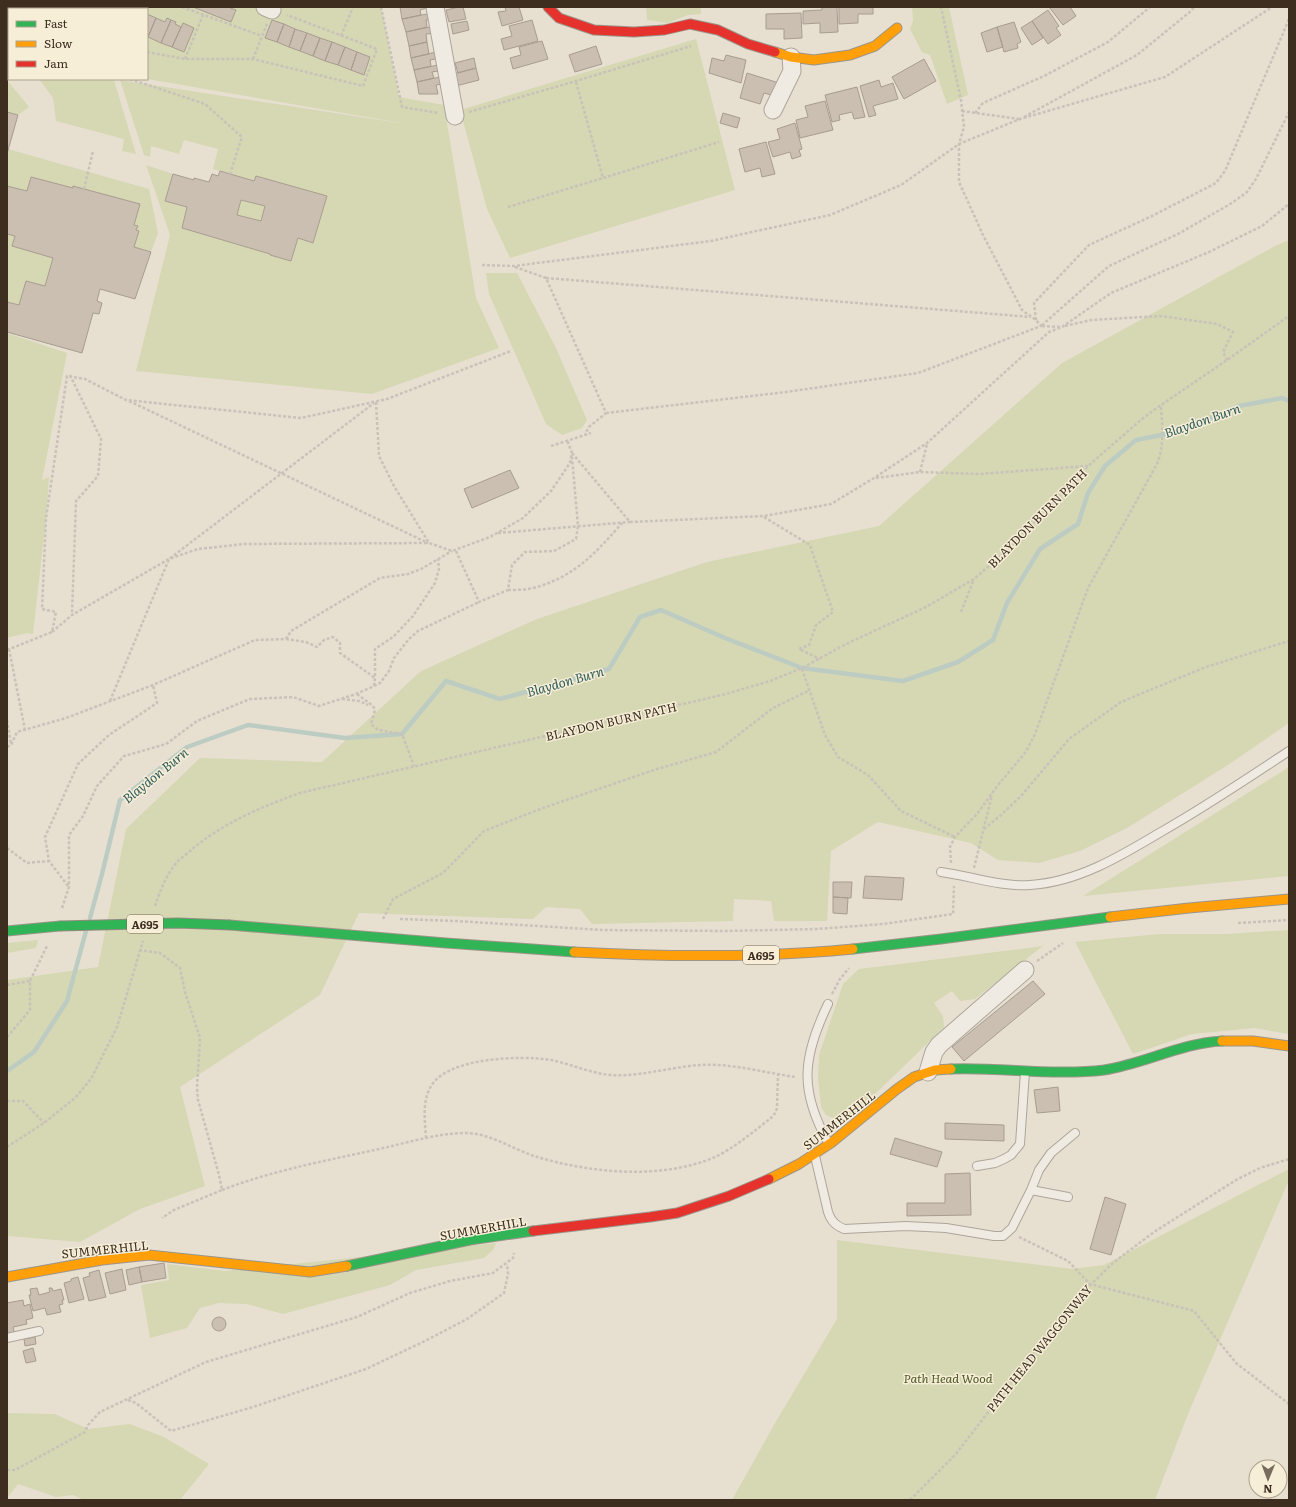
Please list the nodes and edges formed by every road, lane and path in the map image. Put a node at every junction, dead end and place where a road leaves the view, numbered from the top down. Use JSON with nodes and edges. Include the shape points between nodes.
{"nodes":[{"id":1,"x":182,"y":7,"type":"edge"},
{"id":2,"x":353,"y":7,"type":"edge"},
{"id":3,"x":381,"y":7,"type":"edge"},
{"id":4,"x":435,"y":7,"type":"edge"},
{"id":5,"x":548,"y":7,"type":"edge"},
{"id":6,"x":941,"y":7,"type":"edge"},
{"id":7,"x":1150,"y":7,"type":"edge"},
{"id":8,"x":1194,"y":7,"type":"edge"},
{"id":9,"x":1272,"y":7,"type":"edge"},
{"id":10,"x":268,"y":8,"type":"edge"},
{"id":11,"x":203,"y":14,"type":"junction"},
{"id":12,"x":1289,"y":19,"type":"edge"},
{"id":13,"x":897,"y":28,"type":"dead end"},
{"id":14,"x":262,"y":36,"type":"junction"},
{"id":15,"x":342,"y":36,"type":"junction"},
{"id":16,"x":691,"y":46,"type":"dead end"},
{"id":17,"x":148,"y":52,"type":"edge"},
{"id":18,"x":791,"y":57,"type":"junction"},
{"id":19,"x":186,"y":59,"type":"junction"},
{"id":20,"x":253,"y":59,"type":"junction"},
{"id":21,"x":133,"y":80,"type":"edge"},
{"id":22,"x":576,"y":82,"type":"junction"},
{"id":23,"x":773,"y":110,"type":"dead end"},
{"id":24,"x":962,"y":111,"type":"junction"},
{"id":25,"x":1289,"y":112,"type":"edge"},
{"id":26,"x":975,"y":113,"type":"junction"},
{"id":27,"x":458,"y":115,"type":"junction"},
{"id":28,"x":1020,"y":119,"type":"junction"},
{"id":29,"x":719,"y":142,"type":"dead end"},
{"id":30,"x":959,"y":144,"type":"junction"},
{"id":31,"x":93,"y":151,"type":"dead end"},
{"id":32,"x":230,"y":174,"type":"dead end"},
{"id":33,"x":603,"y":178,"type":"junction"},
{"id":34,"x":84,"y":189,"type":"dead end"},
{"id":35,"x":1289,"y":204,"type":"edge"},
{"id":36,"x":508,"y":207,"type":"dead end"},
{"id":37,"x":482,"y":265,"type":"dead end"},
{"id":38,"x":514,"y":266,"type":"junction"},
{"id":39,"x":546,"y":278,"type":"junction"},
{"id":40,"x":1289,"y":316,"type":"edge"},
{"id":41,"x":1032,"y":317,"type":"junction"},
{"id":42,"x":1036,"y":320,"type":"junction"},
{"id":43,"x":1042,"y":326,"type":"junction"},
{"id":44,"x":1062,"y":327,"type":"junction"},
{"id":45,"x":511,"y":351,"type":"dead end"},
{"id":46,"x":1227,"y":360,"type":"junction"},
{"id":47,"x":70,"y":375,"type":"junction"},
{"id":48,"x":126,"y":400,"type":"junction"},
{"id":49,"x":376,"y":402,"type":"junction"},
{"id":50,"x":1161,"y":405,"type":"junction"},
{"id":51,"x":606,"y":413,"type":"junction"},
{"id":52,"x":591,"y":433,"type":"dead end"},
{"id":53,"x":585,"y":434,"type":"junction"},
{"id":54,"x":567,"y":440,"type":"junction"},
{"id":55,"x":927,"y":443,"type":"junction"},
{"id":56,"x":551,"y":446,"type":"dead end"},
{"id":57,"x":572,"y":453,"type":"junction"},
{"id":58,"x":1088,"y":466,"type":"junction"},
{"id":59,"x":920,"y":472,"type":"junction"},
{"id":60,"x":282,"y":473,"type":"junction"},
{"id":61,"x":874,"y":478,"type":"junction"},
{"id":62,"x":764,"y":516,"type":"junction"},
{"id":63,"x":630,"y":522,"type":"junction"},
{"id":64,"x":622,"y":523,"type":"junction"},
{"id":65,"x":578,"y":526,"type":"junction"},
{"id":66,"x":498,"y":533,"type":"junction"},
{"id":67,"x":429,"y":543,"type":"junction"},
{"id":68,"x":452,"y":551,"type":"junction"},
{"id":69,"x":456,"y":551,"type":"junction"},
{"id":70,"x":169,"y":559,"type":"junction"},
{"id":71,"x":438,"y":559,"type":"junction"},
{"id":72,"x":974,"y":579,"type":"junction"},
{"id":73,"x":508,"y":590,"type":"junction"},
{"id":74,"x":479,"y":602,"type":"junction"},
{"id":75,"x":961,"y":612,"type":"dead end"},
{"id":76,"x":72,"y":615,"type":"junction"},
{"id":77,"x":52,"y":632,"type":"junction"},
{"id":78,"x":286,"y":639,"type":"junction"},
{"id":79,"x":1289,"y":641,"type":"edge"},
{"id":80,"x":8,"y":649,"type":"edge"},
{"id":81,"x":820,"y":659,"type":"junction"},
{"id":82,"x":802,"y":668,"type":"junction"},
{"id":83,"x":376,"y":678,"type":"junction"},
{"id":84,"x":153,"y":685,"type":"junction"},
{"id":85,"x":374,"y":686,"type":"junction"},
{"id":86,"x":810,"y":690,"type":"junction"},
{"id":87,"x":356,"y":694,"type":"junction"},
{"id":88,"x":340,"y":698,"type":"junction"},
{"id":89,"x":110,"y":702,"type":"junction"},
{"id":90,"x":373,"y":706,"type":"junction"},
{"id":91,"x":7,"y":720,"type":"edge"},
{"id":92,"x":25,"y":730,"type":"junction"},
{"id":93,"x":11,"y":744,"type":"junction"},
{"id":94,"x":7,"y":747,"type":"edge"},
{"id":95,"x":1289,"y":751,"type":"edge"},
{"id":96,"x":414,"y":766,"type":"junction"},
{"id":97,"x":992,"y":793,"type":"junction"},
{"id":98,"x":984,"y":829,"type":"junction"},
{"id":99,"x":955,"y":837,"type":"junction"},
{"id":100,"x":7,"y":848,"type":"edge"},
{"id":101,"x":49,"y":861,"type":"junction"},
{"id":102,"x":941,"y":872,"type":"dead end"},
{"id":103,"x":954,"y":874,"type":"junction"},
{"id":104,"x":972,"y":878,"type":"junction"},
{"id":105,"x":1289,"y":898,"type":"edge"},
{"id":106,"x":155,"y":906,"type":"dead end"},
{"id":107,"x":375,"y":918,"type":"dead end"},
{"id":108,"x":383,"y":919,"type":"junction"},
{"id":109,"x":390,"y":919,"type":"dead end"},
{"id":110,"x":398,"y":919,"type":"dead end"},
{"id":111,"x":57,"y":926,"type":"junction"},
{"id":112,"x":7,"y":931,"type":"edge"},
{"id":113,"x":144,"y":936,"type":"dead end"},
{"id":114,"x":1063,"y":943,"type":"dead end"},
{"id":115,"x":139,"y":950,"type":"junction"},
{"id":116,"x":851,"y":967,"type":"dead end"},
{"id":117,"x":1025,"y":970,"type":"joint"},
{"id":118,"x":30,"y":981,"type":"junction"},
{"id":119,"x":7,"y":985,"type":"edge"},
{"id":120,"x":828,"y":1004,"type":"joint"},
{"id":121,"x":7,"y":1037,"type":"edge"},
{"id":122,"x":1289,"y":1046,"type":"edge"},
{"id":123,"x":1025,"y":1071,"type":"junction"},
{"id":124,"x":928,"y":1072,"type":"junction"},
{"id":125,"x":778,"y":1074,"type":"junction"},
{"id":126,"x":807,"y":1078,"type":"junction"},
{"id":127,"x":7,"y":1101,"type":"edge"},
{"id":128,"x":44,"y":1124,"type":"junction"},
{"id":129,"x":1075,"y":1133,"type":"dead end"},
{"id":130,"x":426,"y":1138,"type":"junction"},
{"id":131,"x":829,"y":1144,"type":"junction"},
{"id":132,"x":7,"y":1147,"type":"edge"},
{"id":133,"x":815,"y":1155,"type":"junction"},
{"id":134,"x":1289,"y":1159,"type":"edge"},
{"id":135,"x":977,"y":1166,"type":"dead end"},
{"id":136,"x":222,"y":1190,"type":"junction"},
{"id":137,"x":1031,"y":1190,"type":"junction"},
{"id":138,"x":1068,"y":1197,"type":"dead end"},
{"id":139,"x":162,"y":1218,"type":"dead end"},
{"id":140,"x":1009,"y":1232,"type":"junction"},
{"id":141,"x":515,"y":1233,"type":"junction"},
{"id":142,"x":507,"y":1264,"type":"junction"},
{"id":143,"x":7,"y":1277,"type":"edge"},
{"id":144,"x":1090,"y":1284,"type":"junction"},
{"id":145,"x":39,"y":1331,"type":"dead end"},
{"id":146,"x":7,"y":1338,"type":"edge"},
{"id":147,"x":128,"y":1399,"type":"junction"},
{"id":148,"x":1289,"y":1404,"type":"edge"},
{"id":149,"x":7,"y":1470,"type":"edge"},
{"id":150,"x":910,"y":1500,"type":"edge"}],
"edges":[{"from":1,"to":11,"type":"path"},
{"from":2,"to":15,"type":"path"},
{"from":3,"to":27,"type":"path","via":[[402,107]]},
{"from":4,"to":27,"type":"street"},
{"from":5,"to":18,"type":"street","via":[[559,18],[594,30],[634,32],[664,30],[690,24],[718,30],[748,44]]},
{"from":6,"to":24,"type":"path"},
{"from":7,"to":26,"type":"path","via":[[1108,42],[1044,76],[983,102]]},
{"from":8,"to":28,"type":"path","via":[[1138,55]]},
{"from":9,"to":28,"type":"path","via":[[1165,77]]},
{"from":10,"to":14,"type":"path"},
{"from":10,"to":15,"type":"path"},
{"from":11,"to":14,"type":"path"},
{"from":11,"to":19,"type":"path"},
{"from":12,"to":42,"type":"path","via":[[1225,171],[1216,183],[1089,245],[1034,303]]},
{"from":13,"to":18,"type":"street","via":[[875,46],[850,54],[814,60]]},
{"from":14,"to":20,"type":"path"},
{"from":15,"to":20,"type":"path","via":[[377,49],[363,86]]},
{"from":16,"to":22,"type":"path"},
{"from":17,"to":19,"type":"path"},
{"from":18,"to":23,"type":"street","via":[[792,71]]},
{"from":19,"to":20,"type":"path"},
{"from":21,"to":32,"type":"path","via":[[205,104],[242,137]]},
{"from":22,"to":27,"type":"path"},
{"from":22,"to":33,"type":"path"},
{"from":24,"to":26,"type":"path"},
{"from":24,"to":30,"type":"path","via":[[964,127]]},
{"from":25,"to":43,"type":"path","via":[[1247,192],[1232,204],[1178,234],[1109,266]]},
{"from":26,"to":28,"type":"path"},
{"from":28,"to":30,"type":"path"},
{"from":29,"to":33,"type":"path"},
{"from":30,"to":38,"type":"path","via":[[901,184],[830,215],[711,241]]},
{"from":30,"to":41,"type":"path","via":[[959,182],[1022,310]]},
{"from":31,"to":34,"type":"path"},
{"from":33,"to":36,"type":"path"},
{"from":35,"to":44,"type":"path","via":[[1262,226],[1209,252],[1112,293]]},
{"from":37,"to":38,"type":"path"},
{"from":38,"to":39,"type":"path"},
{"from":39,"to":41,"type":"path"},
{"from":39,"to":51,"type":"path"},
{"from":40,"to":46,"type":"path","name":"BLAYDON BURN PATH"},
{"from":41,"to":42,"type":"path"},
{"from":42,"to":43,"type":"path"},
{"from":43,"to":44,"type":"path"},
{"from":43,"to":51,"type":"path","via":[[918,373],[786,392]]},
{"from":44,"to":46,"type":"path","via":[[1091,320],[1161,316],[1218,324],[1233,332],[1223,352]]},
{"from":44,"to":55,"type":"path","via":[[1049,332]]},
{"from":45,"to":49,"type":"path"},
{"from":46,"to":50,"type":"path","name":"BLAYDON BURN PATH"},
{"from":47,"to":48,"type":"path","via":[[85,379]]},
{"from":47,"to":76,"type":"path","via":[[101,439],[98,476],[76,501]]},
{"from":47,"to":77,"type":"path","via":[[67,376],[46,518],[42,609],[56,612]]},
{"from":48,"to":49,"type":"path","via":[[301,418]]},
{"from":48,"to":60,"type":"path"},
{"from":49,"to":60,"type":"path"},
{"from":49,"to":67,"type":"path","via":[[379,456]]},
{"from":50,"to":58,"type":"path","name":"BLAYDON BURN PATH"},
{"from":50,"to":97,"type":"path","via":[[1163,445],[1157,464],[1088,588],[1035,734],[1025,753]]},
{"from":51,"to":53,"type":"path","via":[[589,427]]},
{"from":52,"to":53,"type":"path"},
{"from":53,"to":54,"type":"path"},
{"from":54,"to":56,"type":"path"},
{"from":54,"to":57,"type":"path"},
{"from":55,"to":59,"type":"path"},
{"from":55,"to":61,"type":"path"},
{"from":57,"to":63,"type":"path"},
{"from":57,"to":65,"type":"path"},
{"from":57,"to":66,"type":"path","via":[[570,463],[551,492],[523,518]]},
{"from":58,"to":59,"type":"path","via":[[979,474]]},
{"from":58,"to":72,"type":"path","name":"BLAYDON BURN PATH","via":[[1013,545]]},
{"from":59,"to":61,"type":"path"},
{"from":60,"to":67,"type":"path"},
{"from":60,"to":70,"type":"path"},
{"from":61,"to":62,"type":"path","via":[[831,504]]},
{"from":62,"to":63,"type":"path"},
{"from":62,"to":81,"type":"path","via":[[810,545],[834,612],[816,625],[809,644],[799,649]]},
{"from":63,"to":64,"type":"path"},
{"from":64,"to":65,"type":"path"},
{"from":64,"to":73,"type":"path","via":[[593,556],[576,570],[553,582],[531,588]]},
{"from":65,"to":66,"type":"path"},
{"from":65,"to":73,"type":"path","via":[[576,539],[554,551],[525,552],[512,565]]},
{"from":66,"to":69,"type":"path"},
{"from":67,"to":68,"type":"path"},
{"from":67,"to":70,"type":"path","via":[[244,544],[198,549]]},
{"from":68,"to":69,"type":"path"},
{"from":68,"to":71,"type":"path"},
{"from":69,"to":74,"type":"path"},
{"from":70,"to":76,"type":"path"},
{"from":70,"to":89,"type":"path"},
{"from":71,"to":78,"type":"path","via":[[408,574],[380,578],[291,631]]},
{"from":71,"to":83,"type":"path","via":[[439,569],[435,583],[413,616],[392,637],[375,649]]},
{"from":72,"to":75,"type":"path"},
{"from":72,"to":81,"type":"path","name":"BLAYDON BURN PATH","via":[[926,607],[846,644]]},
{"from":73,"to":74,"type":"path"},
{"from":74,"to":85,"type":"path","via":[[418,631],[394,658],[380,683]]},
{"from":76,"to":77,"type":"path"},
{"from":77,"to":80,"type":"path"},
{"from":78,"to":83,"type":"path","via":[[317,646],[333,637],[340,643],[340,653]]},
{"from":78,"to":84,"type":"path","via":[[255,640]]},
{"from":79,"to":98,"type":"path","via":[[1206,667],[1120,702],[1069,739],[1022,795]]},
{"from":80,"to":92,"type":"path"},
{"from":81,"to":82,"type":"path","name":"BLAYDON BURN PATH"},
{"from":82,"to":86,"type":"path"},
{"from":82,"to":96,"type":"path","name":"BLAYDON BURN PATH","via":[[726,694]]},
{"from":83,"to":85,"type":"path"},
{"from":84,"to":89,"type":"path"},
{"from":84,"to":101,"type":"path","via":[[157,703],[109,735],[78,764],[44,837]]},
{"from":85,"to":87,"type":"path"},
{"from":86,"to":99,"type":"path","via":[[825,736],[838,757],[868,775],[901,811]]},
{"from":86,"to":108,"type":"path","via":[[773,708],[716,752],[657,769],[484,831],[443,873],[393,899]]},
{"from":87,"to":88,"type":"path"},
{"from":87,"to":90,"type":"path"},
{"from":88,"to":90,"type":"path"},
{"from":88,"to":101,"type":"path","via":[[319,706],[293,697],[250,699],[197,721],[166,744],[124,756],[97,786],[83,816],[69,835],[69,887]]},
{"from":89,"to":92,"type":"path"},
{"from":90,"to":96,"type":"path","via":[[375,710],[371,724],[378,730],[402,734]]},
{"from":91,"to":93,"type":"path"},
{"from":92,"to":93,"type":"path","via":[[17,732]]},
{"from":93,"to":94,"type":"path"},
{"from":95,"to":104,"type":"lane","via":[[1186,818],[1106,863],[1084,872],[1030,885]]},
{"from":96,"to":106,"type":"path","name":"BLAYDON BURN PATH","via":[[300,793],[235,820],[177,862],[162,885]]},
{"from":97,"to":98,"type":"path"},
{"from":97,"to":99,"type":"path","via":[[977,814]]},
{"from":98,"to":104,"type":"path"},
{"from":99,"to":103,"type":"path","via":[[950,847]]},
{"from":100,"to":101,"type":"path","via":[[27,863]]},
{"from":102,"to":103,"type":"lane"},
{"from":103,"to":104,"type":"lane"},
{"from":103,"to":110,"type":"path","via":[[954,914],[884,924],[726,931],[602,930]]},
{"from":105,"to":111,"type":"street","number":"A695","bridge":true,"via":[[1201,906],[944,939],[776,955],[610,954],[451,944],[230,925],[178,923]]},
{"from":107,"to":108,"type":"path"},
{"from":108,"to":109,"type":"path"},
{"from":111,"to":112,"type":"street","number":"A695"},
{"from":111,"to":118,"type":"path"},
{"from":113,"to":115,"type":"path"},
{"from":114,"to":117,"type":"path"},
{"from":115,"to":128,"type":"path","via":[[117,1027],[91,1079],[75,1098]]},
{"from":115,"to":136,"type":"path","via":[[160,954],[180,968],[200,1038],[198,1100]]},
{"from":116,"to":120,"type":"path","via":[[833,990]]},
{"from":117,"to":124,"type":"street","via":[[961,1016],[934,1052]]},
{"from":118,"to":119,"type":"path"},
{"from":118,"to":121,"type":"path","via":[[30,1010]]},
{"from":120,"to":126,"type":"lane","via":[[816,1030]]},
{"from":122,"to":123,"type":"street","name":"SUMMERHILL","via":[[1258,1040],[1216,1041],[1133,1065],[1100,1070]]},
{"from":123,"to":124,"type":"street","name":"SUMMERHILL","via":[[961,1069]]},
{"from":123,"to":135,"type":"lane","via":[[1020,1144],[1004,1159]]},
{"from":124,"to":131,"type":"street","name":"SUMMERHILL","via":[[900,1086]]},
{"from":125,"to":126,"type":"path"},
{"from":125,"to":130,"type":"path","via":[[777,1107],[772,1117],[717,1156],[684,1167],[644,1171],[596,1168],[562,1164],[476,1134]]},
{"from":125,"to":130,"type":"path","via":[[724,1065],[701,1065],[610,1075],[551,1060],[532,1058],[478,1062],[443,1073],[430,1086],[425,1104]]},
{"from":126,"to":131,"type":"lane","via":[[816,1119]]},
{"from":127,"to":128,"type":"path","via":[[23,1101]]},
{"from":128,"to":132,"type":"path"},
{"from":129,"to":137,"type":"lane","via":[[1051,1153],[1039,1170]]},
{"from":130,"to":136,"type":"path","via":[[304,1164],[246,1180]]},
{"from":131,"to":133,"type":"street","name":"SUMMERHILL"},
{"from":133,"to":140,"type":"lane","via":[[831,1220],[844,1229],[906,1226],[946,1228],[994,1236],[1003,1236]]},
{"from":133,"to":141,"type":"street","name":"SUMMERHILL","via":[[761,1183],[690,1209],[654,1217]]},
{"from":134,"to":144,"type":"path","name":"PATH HEAD WAGGONWAY","via":[[1260,1168],[1236,1180],[1154,1232]]},
{"from":136,"to":139,"type":"path","via":[[174,1210]]},
{"from":137,"to":138,"type":"lane"},
{"from":137,"to":140,"type":"lane"},
{"from":140,"to":144,"type":"path","via":[[1068,1261]]},
{"from":141,"to":142,"type":"path","via":[[513,1258]]},
{"from":141,"to":143,"type":"street","name":"SUMMERHILL","via":[[310,1272],[144,1255]]},
{"from":142,"to":147,"type":"path","via":[[493,1273],[450,1281],[417,1291],[357,1317],[206,1362]]},
{"from":142,"to":147,"type":"path","via":[[508,1274],[504,1293],[467,1319],[366,1369],[171,1431]]},
{"from":144,"to":148,"type":"path","via":[[1194,1311],[1236,1363]]},
{"from":144,"to":150,"type":"path","name":"PATH HEAD WAGGONWAY","via":[[955,1454]]},
{"from":145,"to":146,"type":"lane"},
{"from":147,"to":149,"type":"path","via":[[100,1412],[85,1432],[15,1470]]}]}
